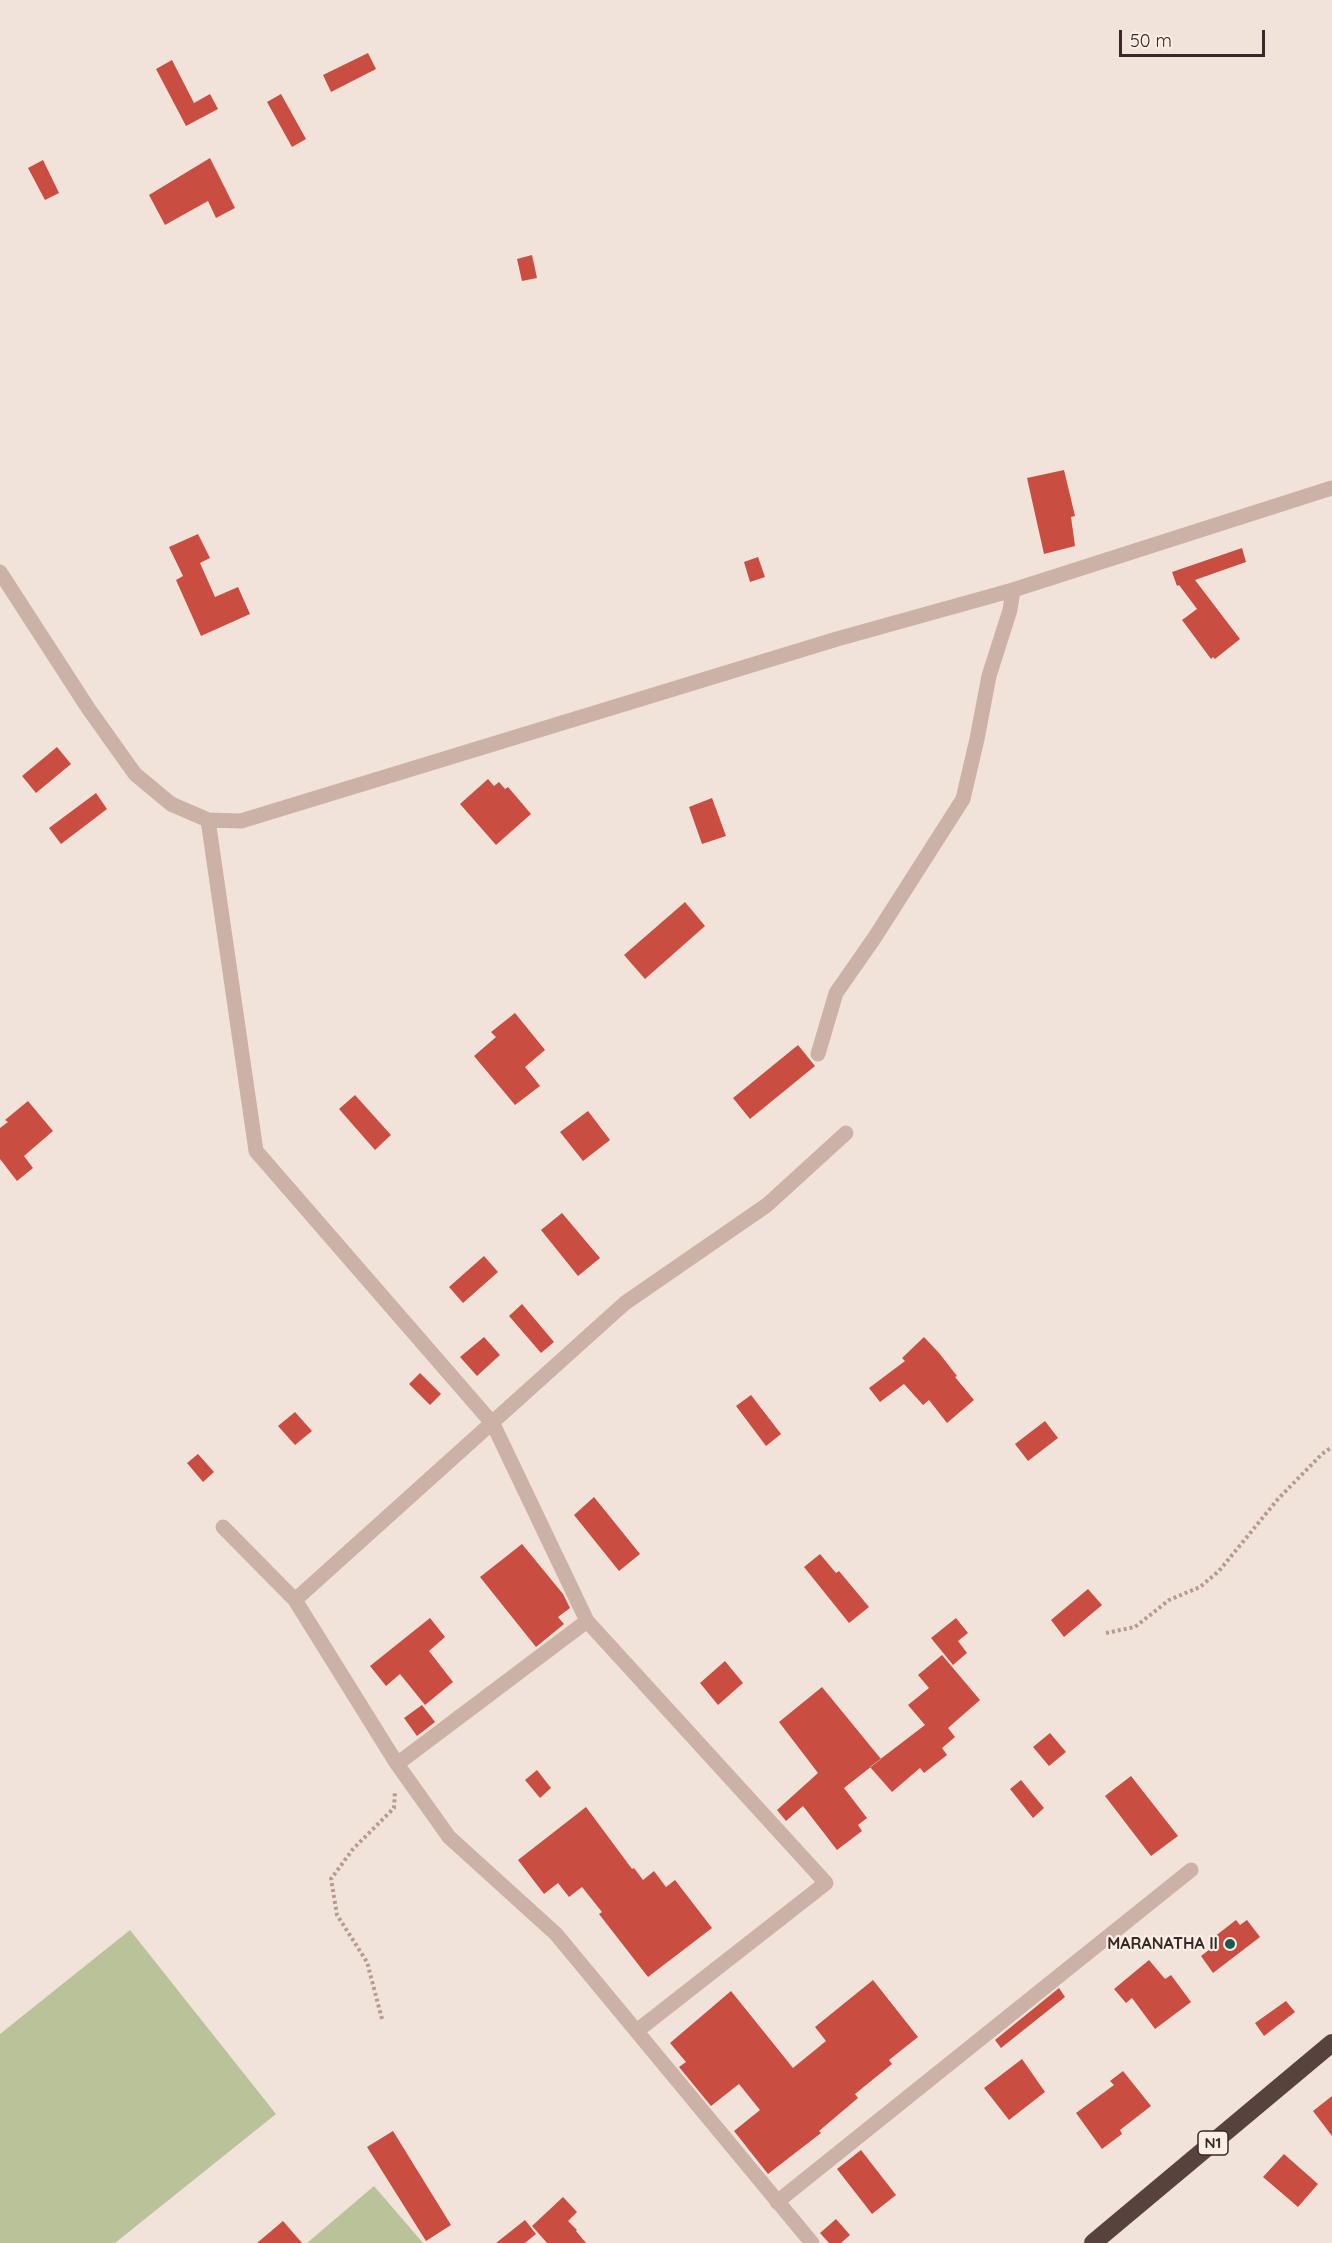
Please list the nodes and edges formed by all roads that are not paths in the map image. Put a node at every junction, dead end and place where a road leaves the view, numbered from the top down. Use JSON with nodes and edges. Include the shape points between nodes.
{"nodes":[{"id":1,"x":1332,"y":488,"type":"edge"},
{"id":2,"x":0,"y":572,"type":"edge"},
{"id":3,"x":1013,"y":590,"type":"junction"},
{"id":4,"x":208,"y":820,"type":"junction"},
{"id":5,"x":818,"y":1054,"type":"dead end"},
{"id":6,"x":846,"y":1133,"type":"dead end"},
{"id":7,"x":492,"y":1424,"type":"junction"},
{"id":8,"x":223,"y":1527,"type":"dead end"},
{"id":9,"x":295,"y":1600,"type":"junction"},
{"id":10,"x":587,"y":1621,"type":"junction"},
{"id":11,"x":397,"y":1764,"type":"junction"},
{"id":12,"x":1191,"y":1870,"type":"dead end"},
{"id":13,"x":638,"y":2030,"type":"junction"},
{"id":14,"x":1332,"y":2043,"type":"edge"},
{"id":15,"x":777,"y":2202,"type":"junction"},
{"id":16,"x":812,"y":2243,"type":"edge"},
{"id":17,"x":1093,"y":2243,"type":"edge"}],
"edges":[{"from":1,"to":3,"type":"street"},
{"from":2,"to":4,"type":"street","via":[[135,774],[171,804]]},
{"from":3,"to":4,"type":"street","via":[[837,639],[241,821]]},
{"from":3,"to":5,"type":"street","via":[[988,676],[963,799],[836,993]]},
{"from":4,"to":7,"type":"street","via":[[256,1151]]},
{"from":6,"to":7,"type":"street","via":[[767,1205],[625,1303]]},
{"from":7,"to":9,"type":"street"},
{"from":7,"to":10,"type":"street"},
{"from":8,"to":9,"type":"street"},
{"from":9,"to":11,"type":"street"},
{"from":10,"to":11,"type":"street"},
{"from":10,"to":13,"type":"street","via":[[826,1883]]},
{"from":11,"to":13,"type":"street","via":[[449,1837],[556,1934]]},
{"from":12,"to":15,"type":"street"},
{"from":13,"to":15,"type":"street"},
{"from":14,"to":17,"type":"highway","number":"N1"},
{"from":15,"to":16,"type":"street"}]}
